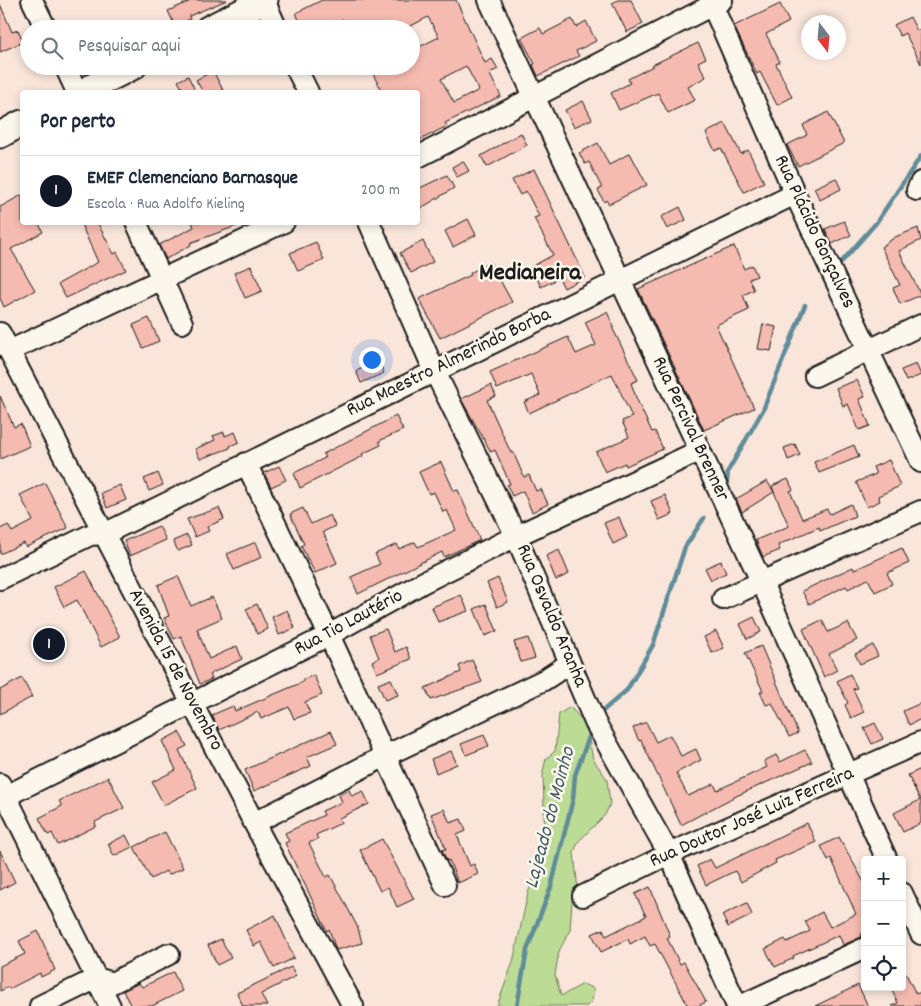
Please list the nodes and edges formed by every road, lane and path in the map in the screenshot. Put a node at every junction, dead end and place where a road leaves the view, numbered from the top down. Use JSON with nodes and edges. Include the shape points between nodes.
{"nodes":[{"id":1,"x":32,"y":0,"type":"edge"},
{"id":2,"x":264,"y":0,"type":"edge"},
{"id":3,"x":490,"y":0,"type":"edge"},
{"id":4,"x":715,"y":2,"type":"edge"},
{"id":5,"x":42,"y":20,"type":"edge"},
{"id":6,"x":225,"y":20,"type":"edge"},
{"id":7,"x":273,"y":20,"type":"edge"},
{"id":8,"x":69,"y":75,"type":"edge"},
{"id":9,"x":116,"y":75,"type":"edge"},
{"id":10,"x":300,"y":75,"type":"edge"},
{"id":11,"x":76,"y":90,"type":"edge"},
{"id":12,"x":86,"y":90,"type":"edge"},
{"id":13,"x":307,"y":90,"type":"edge"},
{"id":14,"x":534,"y":98,"type":"junction"},
{"id":15,"x":20,"y":124,"type":"edge"},
{"id":16,"x":0,"y":134,"type":"edge"},
{"id":17,"x":420,"y":156,"type":"edge"},
{"id":18,"x":795,"y":194,"type":"junction"},
{"id":19,"x":137,"y":225,"type":"edge"},
{"id":20,"x":278,"y":225,"type":"edge"},
{"id":21,"x":370,"y":225,"type":"edge"},
{"id":22,"x":161,"y":280,"type":"junction"},
{"id":23,"x":620,"y":281,"type":"junction"},
{"id":24,"x":182,"y":324,"type":"dead end"},
{"id":25,"x":921,"y":325,"type":"edge"},
{"id":26,"x":0,"y":333,"type":"edge"},
{"id":27,"x":870,"y":350,"type":"junction"},
{"id":28,"x":9,"y":351,"type":"junction"},
{"id":29,"x":434,"y":370,"type":"junction"},
{"id":30,"x":815,"y":376,"type":"dead end"},
{"id":31,"x":699,"y":451,"type":"junction"},
{"id":32,"x":921,"y":462,"type":"edge"},
{"id":33,"x":246,"y":463,"type":"junction"},
{"id":34,"x":921,"y":511,"type":"edge"},
{"id":35,"x":104,"y":534,"type":"junction"},
{"id":36,"x":516,"y":536,"type":"junction"},
{"id":37,"x":0,"y":580,"type":"edge"},
{"id":38,"x":762,"y":583,"type":"junction"},
{"id":39,"x":723,"y":599,"type":"dead end"},
{"id":40,"x":329,"y":635,"type":"junction"},
{"id":41,"x":570,"y":663,"type":"junction"},
{"id":42,"x":193,"y":702,"type":"junction"},
{"id":43,"x":921,"y":742,"type":"edge"},
{"id":44,"x":385,"y":756,"type":"junction"},
{"id":45,"x":848,"y":775,"type":"junction"},
{"id":46,"x":2,"y":793,"type":"edge"},
{"id":47,"x":254,"y":823,"type":"junction"},
{"id":48,"x":669,"y":854,"type":"junction"},
{"id":49,"x":885,"y":856,"type":"edge"},
{"id":50,"x":446,"y":884,"type":"dead end"},
{"id":51,"x":583,"y":896,"type":"dead end"},
{"id":52,"x":905,"y":901,"type":"edge"},
{"id":53,"x":915,"y":928,"type":"edge"},
{"id":54,"x":861,"y":950,"type":"edge"},
{"id":55,"x":169,"y":954,"type":"dead end"},
{"id":56,"x":97,"y":978,"type":"junction"},
{"id":57,"x":40,"y":1006,"type":"edge"},
{"id":58,"x":110,"y":1006,"type":"edge"},
{"id":59,"x":353,"y":1006,"type":"edge"},
{"id":60,"x":739,"y":1006,"type":"edge"}],
"edges":[{"from":1,"to":5,"type":"street"},
{"from":2,"to":6,"type":"main road"},
{"from":2,"to":7,"type":"street"},
{"from":3,"to":14,"type":"street","name":"Rua Percival Brenner"},
{"from":4,"to":14,"type":"street"},
{"from":4,"to":18,"type":"street","name":"Rua Plácido Gonçalves"},
{"from":8,"to":11,"type":"street"},
{"from":9,"to":12,"type":"main road"},
{"from":10,"to":13,"type":"street"},
{"from":14,"to":17,"type":"street"},
{"from":14,"to":23,"type":"street","name":"Rua Percival Brenner"},
{"from":15,"to":16,"type":"main road"},
{"from":18,"to":23,"type":"street","name":"Rua Maestro Almerindo Borba"},
{"from":18,"to":27,"type":"street","name":"Rua Plácido Gonçalves"},
{"from":19,"to":22,"type":"street"},
{"from":20,"to":22,"type":"street"},
{"from":21,"to":29,"type":"street","name":"Rua Osvaldo Aranha"},
{"from":22,"to":24,"type":"street"},
{"from":22,"to":28,"type":"street"},
{"from":23,"to":29,"type":"street","name":"Rua Maestro Almerindo Borba"},
{"from":23,"to":31,"type":"street","name":"Rua Percival Brenner"},
{"from":25,"to":27,"type":"street"},
{"from":26,"to":28,"type":"street","name":"Avenida 15 de Novembro"},
{"from":27,"to":30,"type":"street"},
{"from":27,"to":32,"type":"street","name":"Rua Plácido Gonçalves"},
{"from":28,"to":35,"type":"street","name":"Avenida 15 de Novembro"},
{"from":29,"to":33,"type":"street","name":"Rua Maestro Almerindo Borba"},
{"from":29,"to":36,"type":"street","name":"Rua Osvaldo Aranha"},
{"from":31,"to":36,"type":"street","name":"Rua Tio Lautério"},
{"from":31,"to":38,"type":"street","name":"Rua Percival Brenner"},
{"from":33,"to":35,"type":"street","name":"Rua Maestro Almerindo Borba"},
{"from":33,"to":40,"type":"street"},
{"from":34,"to":38,"type":"street"},
{"from":35,"to":37,"type":"street","name":"Rua Maestro Almerindo Borba","via":[[90,535]]},
{"from":35,"to":42,"type":"street","name":"Avenida 15 de Novembro"},
{"from":36,"to":40,"type":"street","name":"Rua Tio Lautério"},
{"from":36,"to":41,"type":"street","name":"Rua Osvaldo Aranha"},
{"from":38,"to":39,"type":"street"},
{"from":38,"to":45,"type":"street","name":"Rua Percival Brenner"},
{"from":40,"to":42,"type":"street","name":"Rua Tio Lautério"},
{"from":40,"to":44,"type":"street"},
{"from":41,"to":44,"type":"street","via":[[544,680]]},
{"from":41,"to":48,"type":"street","name":"Rua Osvaldo Aranha","via":[[595,722]]},
{"from":42,"to":46,"type":"street","name":"Rua Tio Lautério"},
{"from":42,"to":47,"type":"street","name":"Avenida 15 de Novembro"},
{"from":43,"to":45,"type":"street","name":"Rua Doutor José Luiz Ferreira"},
{"from":44,"to":47,"type":"street"},
{"from":44,"to":50,"type":"street"},
{"from":45,"to":48,"type":"street","name":"Rua Doutor José Luiz Ferreira"},
{"from":45,"to":49,"type":"street","name":"Rua Percival Brenner"},
{"from":46,"to":56,"type":"street"},
{"from":47,"to":59,"type":"street","name":"Avenida 15 de Novembro"},
{"from":48,"to":51,"type":"street","name":"Rua Doutor José Luiz Ferreira"},
{"from":48,"to":60,"type":"street","name":"Rua Osvaldo Aranha"},
{"from":52,"to":53,"type":"street"},
{"from":54,"to":60,"type":"street"},
{"from":55,"to":56,"type":"street","via":[[112,983]]},
{"from":56,"to":57,"type":"street"},
{"from":56,"to":58,"type":"street"}]}
